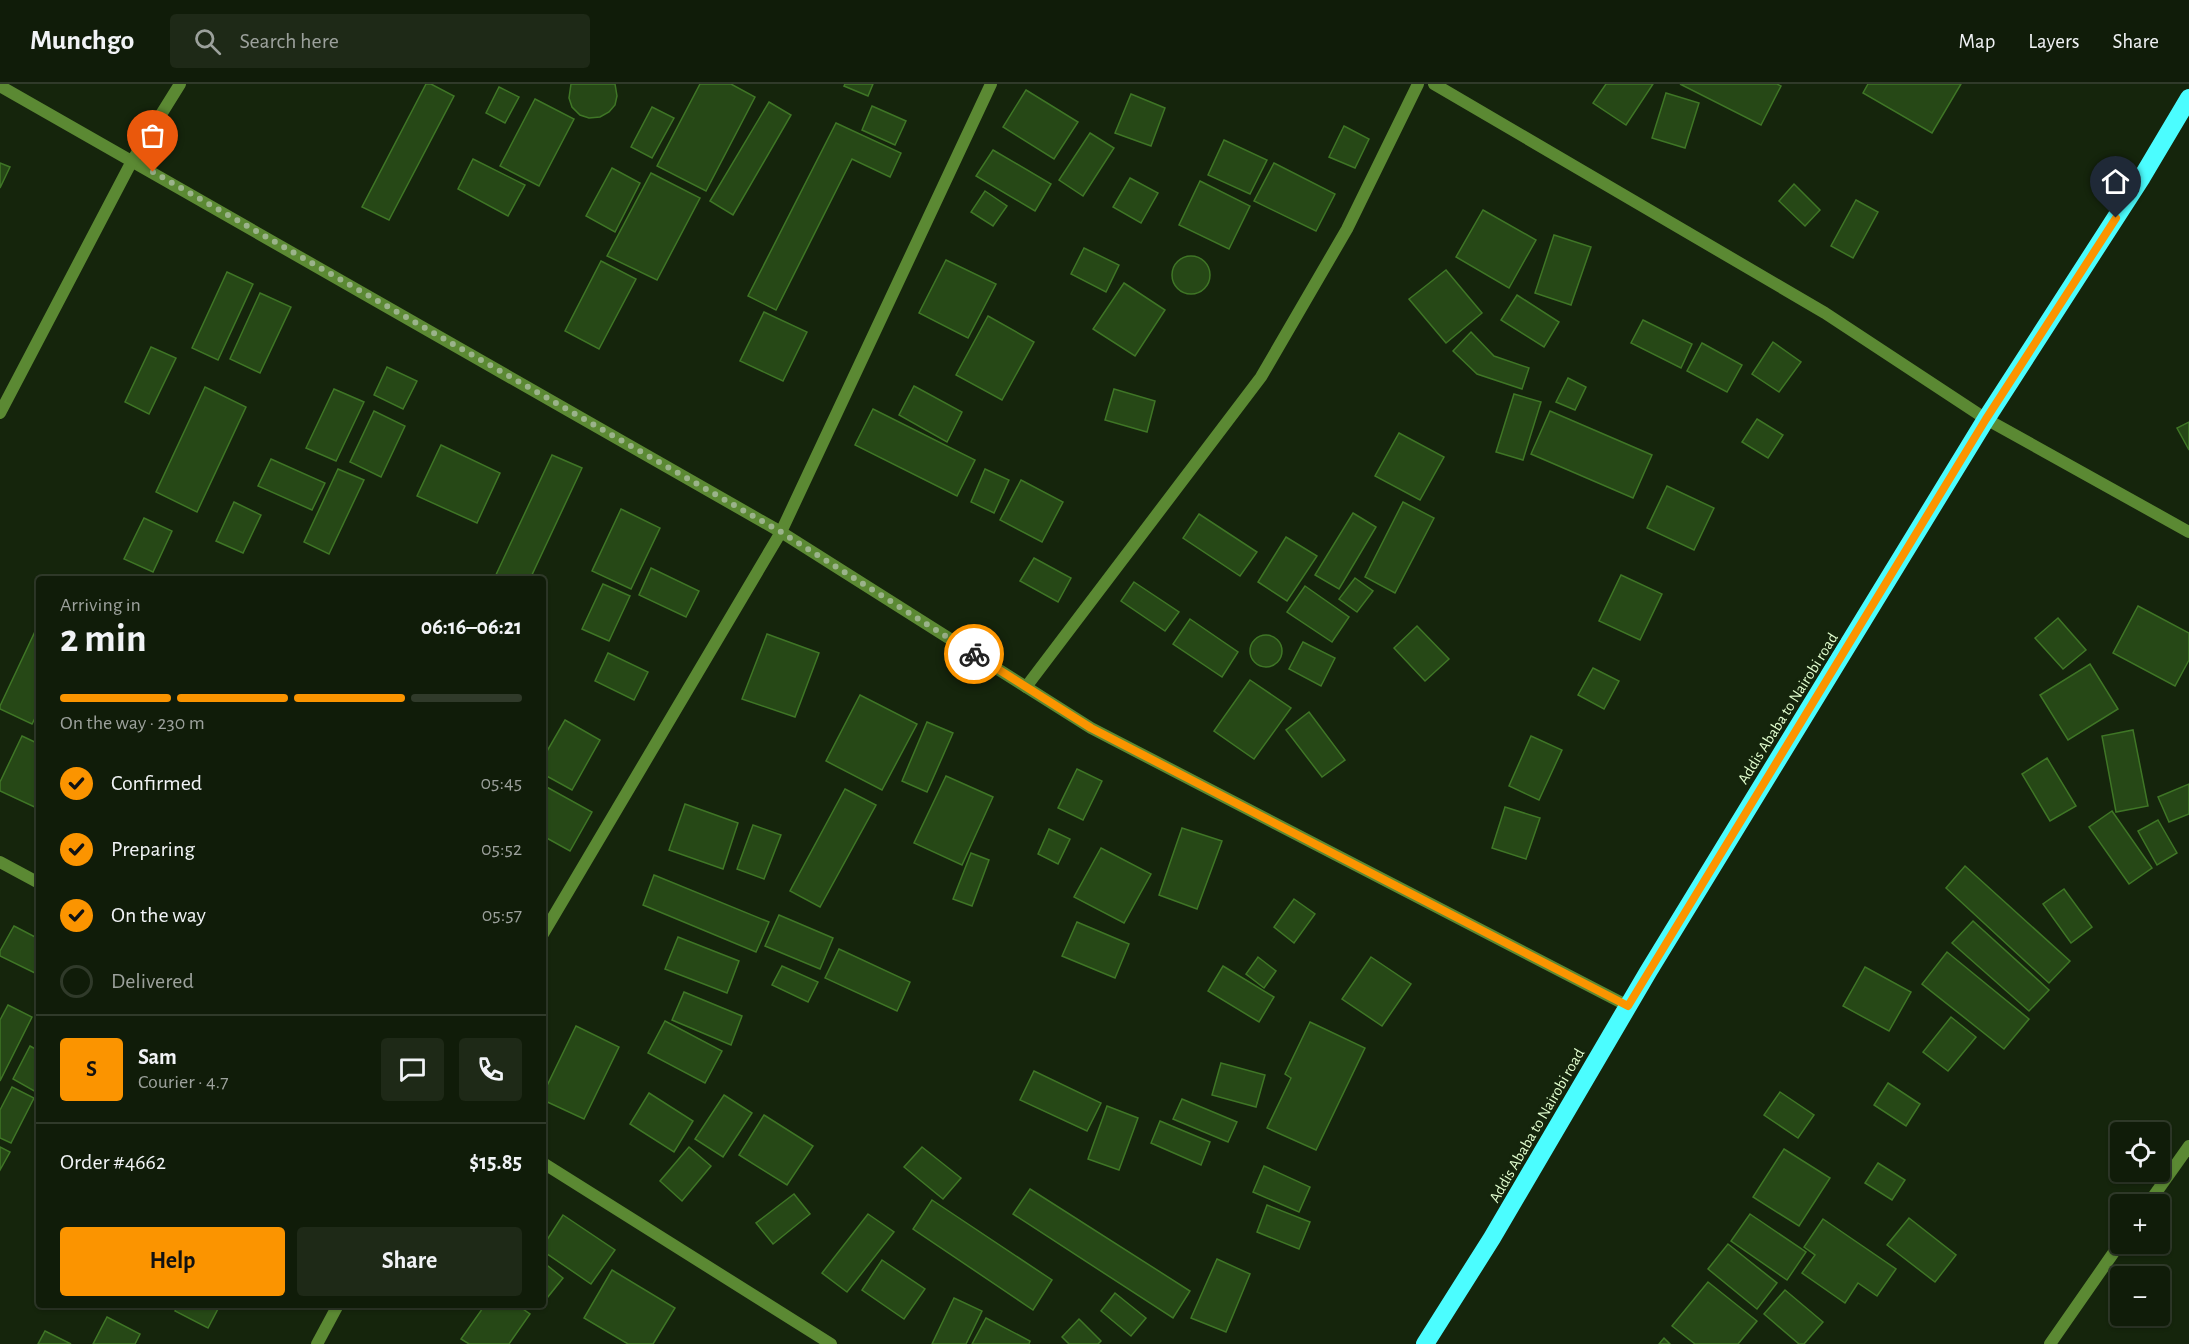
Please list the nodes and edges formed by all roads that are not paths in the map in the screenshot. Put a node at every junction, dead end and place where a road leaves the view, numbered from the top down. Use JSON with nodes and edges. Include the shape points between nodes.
{"nodes":[{"id":1,"x":180,"y":84,"type":"edge"},
{"id":2,"x":991,"y":84,"type":"edge"},
{"id":3,"x":1418,"y":84,"type":"edge"},
{"id":4,"x":1434,"y":84,"type":"edge"},
{"id":5,"x":0,"y":86,"type":"edge"},
{"id":6,"x":2189,"y":98,"type":"edge"},
{"id":7,"x":132,"y":161,"type":"junction"},
{"id":8,"x":0,"y":413,"type":"edge"},
{"id":9,"x":1986,"y":419,"type":"junction"},
{"id":10,"x":781,"y":532,"type":"junction"},
{"id":11,"x":2189,"y":532,"type":"edge"},
{"id":12,"x":1026,"y":687,"type":"junction"},
{"id":13,"x":0,"y":862,"type":"edge"},
{"id":14,"x":36,"y":881,"type":"edge"},
{"id":15,"x":546,"y":929,"type":"edge"},
{"id":16,"x":1628,"y":1006,"type":"junction"},
{"id":17,"x":2189,"y":1146,"type":"edge"},
{"id":18,"x":546,"y":1164,"type":"edge"},
{"id":19,"x":2155,"y":1194,"type":"edge"},
{"id":20,"x":2113,"y":1254,"type":"edge"},
{"id":21,"x":336,"y":1308,"type":"edge"},
{"id":22,"x":317,"y":1344,"type":"edge"},
{"id":23,"x":831,"y":1344,"type":"edge"},
{"id":24,"x":1425,"y":1344,"type":"edge"},
{"id":25,"x":2050,"y":1344,"type":"edge"}],
"edges":[{"from":1,"to":7,"type":"street"},
{"from":2,"to":10,"type":"street"},
{"from":3,"to":12,"type":"street","via":[[1347,229],[1261,377]]},
{"from":4,"to":9,"type":"street","via":[[1825,313]]},
{"from":5,"to":7,"type":"street"},
{"from":6,"to":9,"type":"highway","name":"Addis Ababa to Nairobi road"},
{"from":7,"to":8,"type":"street"},
{"from":7,"to":10,"type":"street"},
{"from":9,"to":11,"type":"street"},
{"from":9,"to":16,"type":"highway","name":"Addis Ababa to Nairobi road"},
{"from":10,"to":12,"type":"street"},
{"from":10,"to":15,"type":"street"},
{"from":12,"to":16,"type":"street","via":[[1091,728]]},
{"from":13,"to":14,"type":"street"},
{"from":16,"to":24,"type":"highway","name":"Addis Ababa to Nairobi road"},
{"from":17,"to":19,"type":"street"},
{"from":18,"to":23,"type":"street"},
{"from":20,"to":25,"type":"street"},
{"from":21,"to":22,"type":"street"}]}
